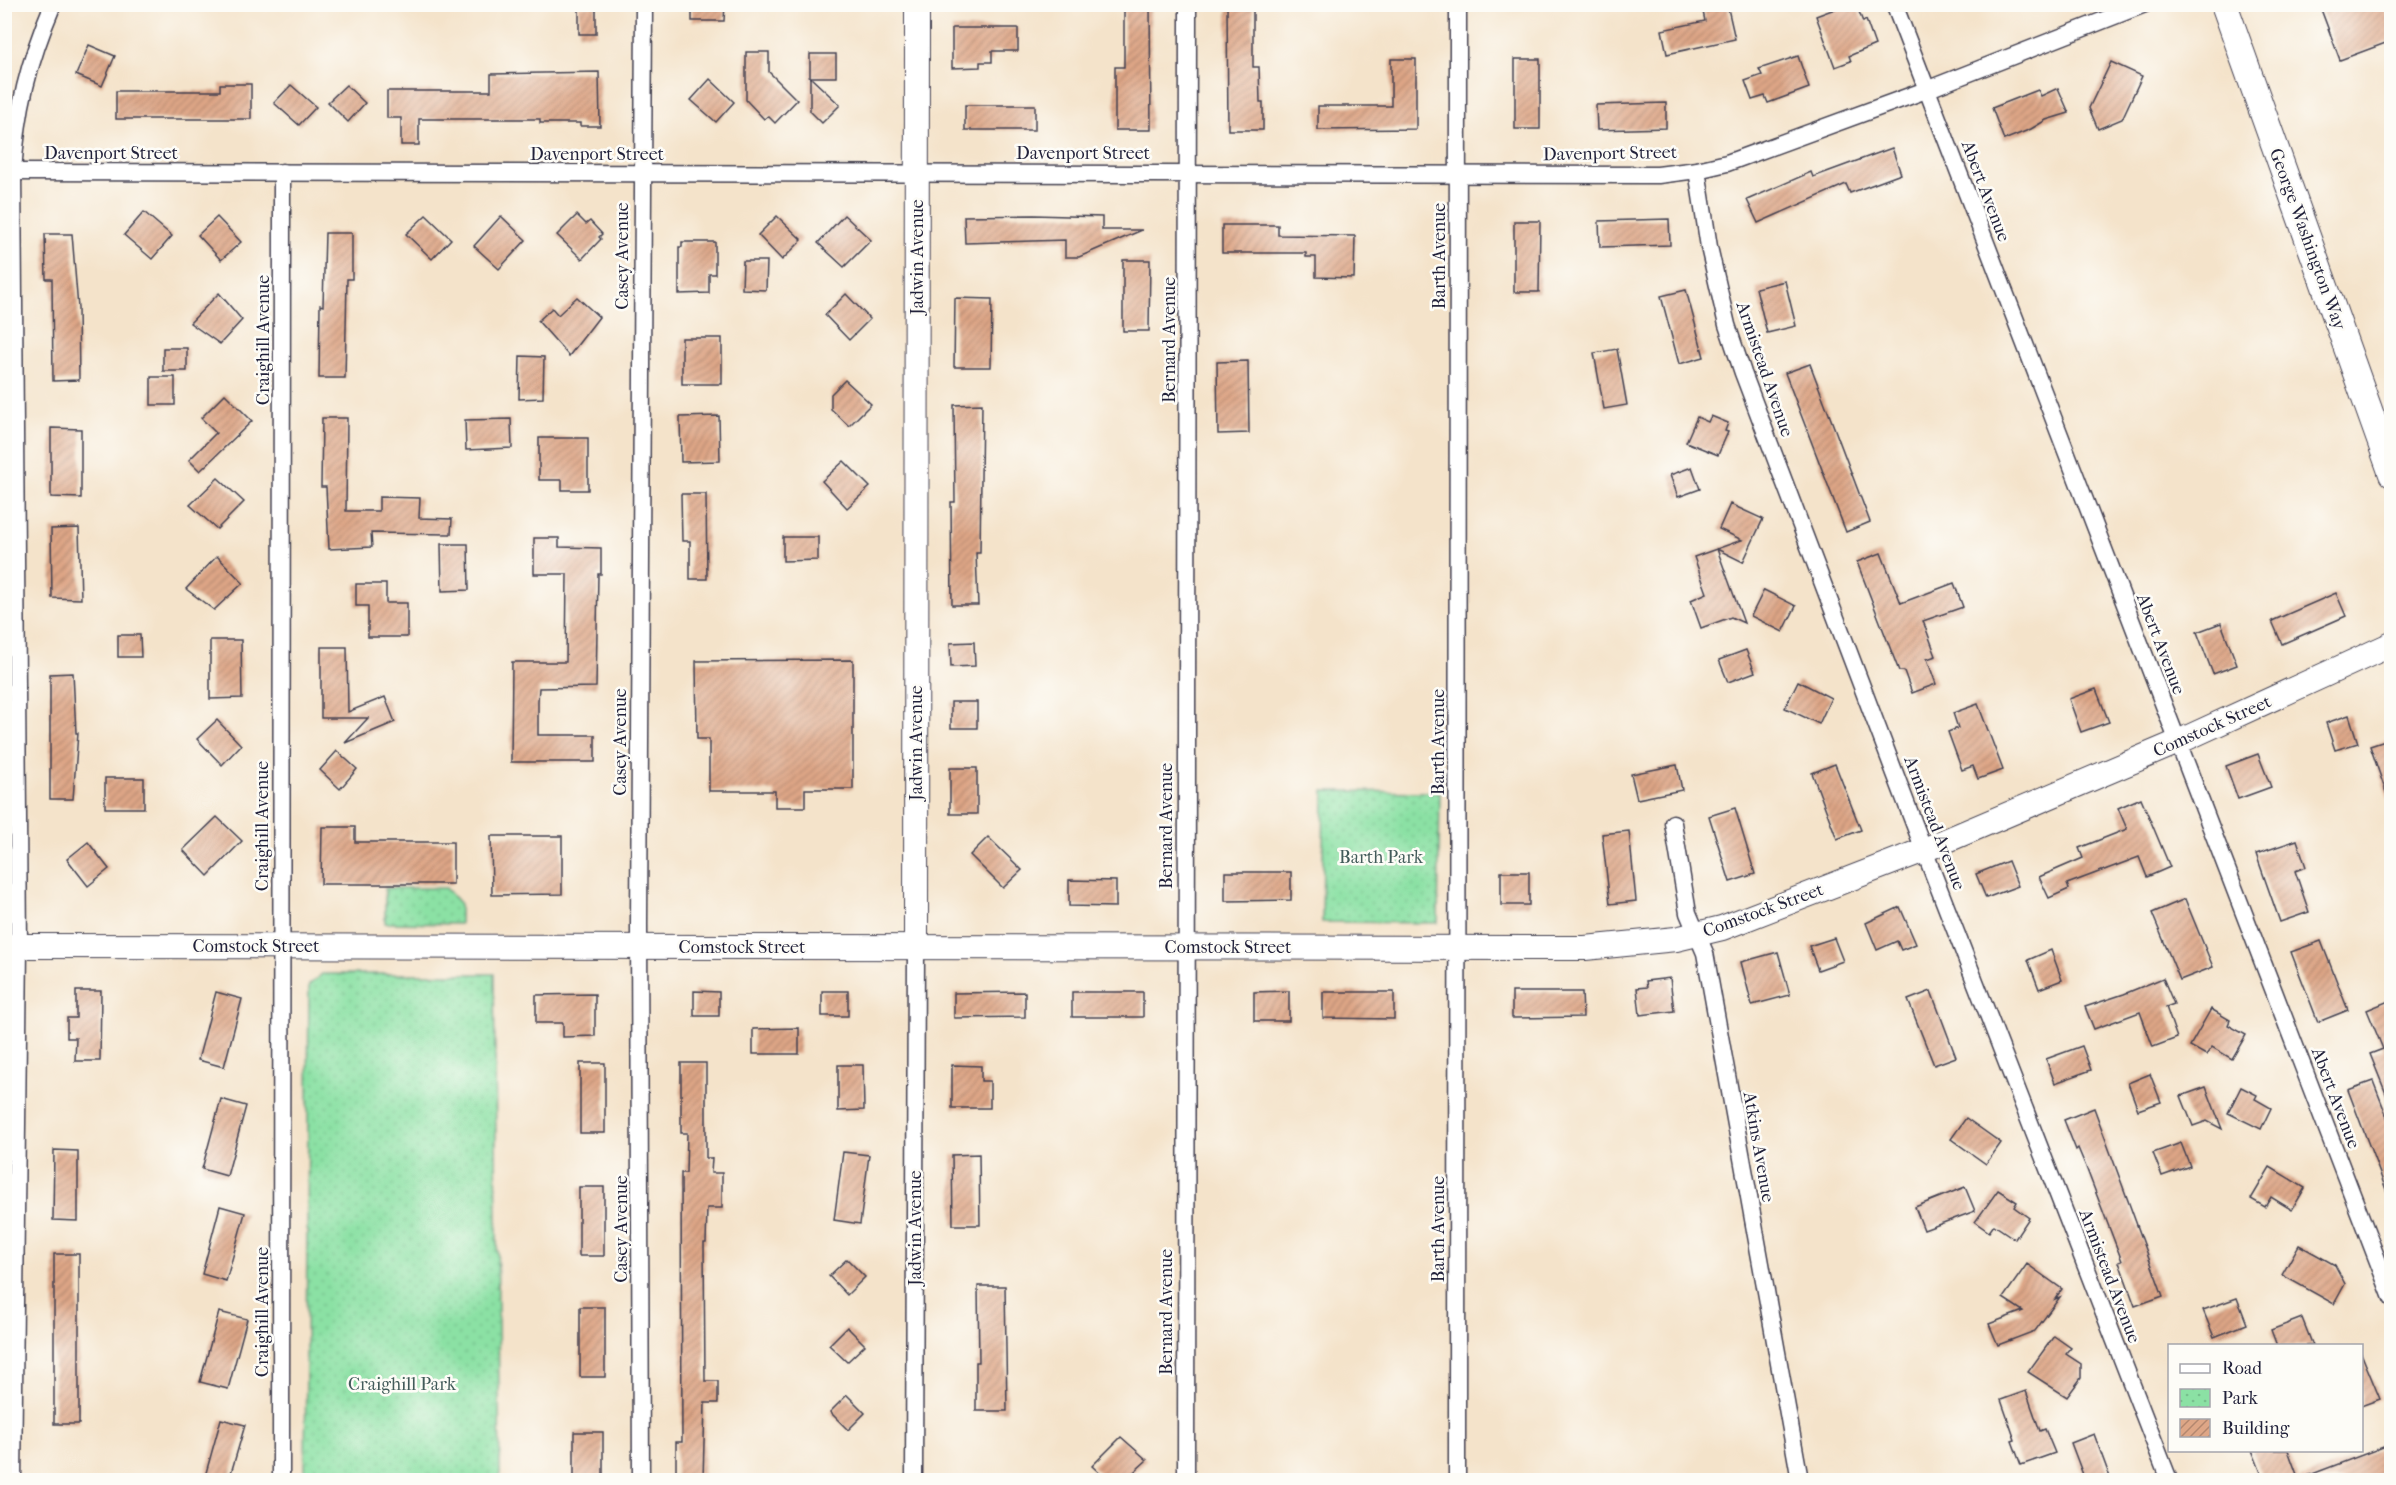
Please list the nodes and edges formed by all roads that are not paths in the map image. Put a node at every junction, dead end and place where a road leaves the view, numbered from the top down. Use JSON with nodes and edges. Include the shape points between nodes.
{"nodes":[{"id":1,"x":53,"y":4,"type":"edge"},
{"id":2,"x":644,"y":4,"type":"edge"},
{"id":3,"x":917,"y":4,"type":"edge"},
{"id":4,"x":1188,"y":4,"type":"edge"},
{"id":5,"x":1458,"y":4,"type":"edge"},
{"id":6,"x":1894,"y":4,"type":"edge"},
{"id":7,"x":2145,"y":4,"type":"edge"},
{"id":8,"x":2224,"y":4,"type":"edge"},
{"id":9,"x":1926,"y":90,"type":"junction"},
{"id":10,"x":1697,"y":170,"type":"junction"},
{"id":11,"x":9,"y":172,"type":"edge"},
{"id":12,"x":282,"y":172,"type":"junction"},
{"id":13,"x":1189,"y":172,"type":"junction"},
{"id":14,"x":917,"y":173,"type":"junction"},
{"id":15,"x":642,"y":174,"type":"junction"},
{"id":16,"x":1459,"y":174,"type":"junction"},
{"id":17,"x":2391,"y":474,"type":"edge"},
{"id":18,"x":2391,"y":644,"type":"edge"},
{"id":19,"x":2178,"y":742,"type":"junction"},
{"id":20,"x":1673,"y":823,"type":"dead end"},
{"id":21,"x":1924,"y":850,"type":"junction"},
{"id":22,"x":1696,"y":934,"type":"junction"},
{"id":23,"x":12,"y":946,"type":"edge"},
{"id":24,"x":281,"y":946,"type":"junction"},
{"id":25,"x":639,"y":946,"type":"junction"},
{"id":26,"x":916,"y":947,"type":"junction"},
{"id":27,"x":1185,"y":947,"type":"junction"},
{"id":28,"x":1457,"y":947,"type":"junction"},
{"id":29,"x":2391,"y":1298,"type":"edge"},
{"id":30,"x":13,"y":1480,"type":"edge"},
{"id":31,"x":281,"y":1480,"type":"edge"},
{"id":32,"x":641,"y":1480,"type":"edge"},
{"id":33,"x":914,"y":1480,"type":"edge"},
{"id":34,"x":1186,"y":1480,"type":"edge"},
{"id":35,"x":1457,"y":1480,"type":"edge"},
{"id":36,"x":1800,"y":1480,"type":"edge"},
{"id":37,"x":2169,"y":1480,"type":"edge"}],
"edges":[{"from":1,"to":11,"type":"street","via":[[24,84]]},
{"from":2,"to":15,"type":"street","name":"Casey Avenue"},
{"from":3,"to":14,"type":"street","name":"Jadwin Avenue"},
{"from":4,"to":13,"type":"street"},
{"from":5,"to":16,"type":"street","name":"Barth Avenue"},
{"from":6,"to":9,"type":"street","name":"Abert Avenue"},
{"from":7,"to":9,"type":"street","name":"Davenport Street"},
{"from":8,"to":17,"type":"main road","name":"George Washington Way"},
{"from":9,"to":10,"type":"street","name":"Davenport Street","via":[[1727,163]]},
{"from":9,"to":19,"type":"street","name":"Abert Avenue"},
{"from":10,"to":16,"type":"street","name":"Davenport Street","via":[[1658,175]]},
{"from":10,"to":21,"type":"street","name":"Armistead Avenue","via":[[1709,247],[1740,364]]},
{"from":11,"to":12,"type":"street","name":"Davenport Street"},
{"from":11,"to":23,"type":"street"},
{"from":12,"to":15,"type":"street","name":"Davenport Street"},
{"from":12,"to":24,"type":"street","name":"Craighill Avenue"},
{"from":13,"to":14,"type":"street","name":"Davenport Street"},
{"from":13,"to":16,"type":"street","name":"Davenport Street"},
{"from":13,"to":27,"type":"street","name":"Bernard Avenue"},
{"from":14,"to":15,"type":"street","name":"Davenport Street"},
{"from":14,"to":26,"type":"street","name":"Jadwin Avenue"},
{"from":15,"to":25,"type":"street","name":"Casey Avenue"},
{"from":16,"to":28,"type":"street","name":"Barth Avenue"},
{"from":18,"to":19,"type":"street","name":"Comstock Street"},
{"from":19,"to":21,"type":"street","name":"Comstock Street"},
{"from":19,"to":29,"type":"street","name":"Abert Avenue"},
{"from":20,"to":22,"type":"street","name":"Atkins Avenue","via":[[1688,913]]},
{"from":21,"to":22,"type":"street","name":"Comstock Street","via":[[1722,928]]},
{"from":21,"to":37,"type":"street","name":"Armistead Avenue"},
{"from":22,"to":28,"type":"street","name":"Comstock Street","via":[[1586,948]]},
{"from":22,"to":36,"type":"street","name":"Atkins Avenue","via":[[1704,954]]},
{"from":23,"to":24,"type":"street","name":"Comstock Street"},
{"from":23,"to":30,"type":"street"},
{"from":24,"to":25,"type":"street","name":"Comstock Street"},
{"from":24,"to":31,"type":"street","name":"Craighill Avenue"},
{"from":25,"to":26,"type":"street","name":"Comstock Street"},
{"from":25,"to":32,"type":"street","name":"Casey Avenue"},
{"from":26,"to":27,"type":"street","name":"Comstock Street"},
{"from":26,"to":33,"type":"street","name":"Jadwin Avenue"},
{"from":27,"to":28,"type":"street","name":"Comstock Street"},
{"from":27,"to":34,"type":"street","name":"Bernard Avenue"},
{"from":28,"to":35,"type":"street","name":"Barth Avenue"}]}
